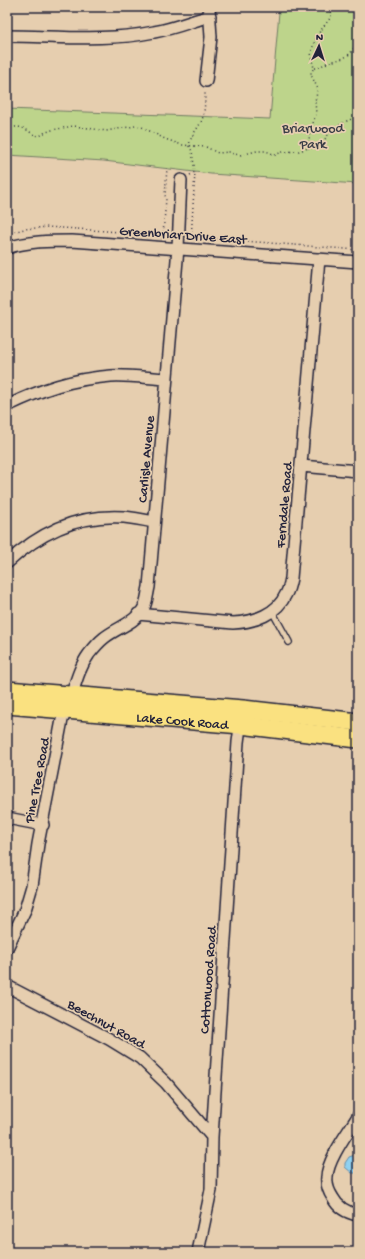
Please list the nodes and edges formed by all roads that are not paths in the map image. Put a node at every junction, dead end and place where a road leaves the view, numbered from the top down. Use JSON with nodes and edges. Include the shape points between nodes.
{"nodes":[{"id":1,"x":209,"y":11,"type":"edge"},
{"id":2,"x":7,"y":36,"type":"edge"},
{"id":3,"x":206,"y":81,"type":"road end"},
{"id":4,"x":181,"y":180,"type":"road end"},
{"id":5,"x":7,"y":248,"type":"edge"},
{"id":6,"x":178,"y":248,"type":"junction"},
{"id":7,"x":319,"y":259,"type":"junction"},
{"id":8,"x":358,"y":262,"type":"edge"},
{"id":9,"x":167,"y":379,"type":"junction"},
{"id":10,"x":7,"y":406,"type":"edge"},
{"id":11,"x":301,"y":466,"type":"junction"},
{"id":12,"x":358,"y":471,"type":"edge"},
{"id":13,"x":154,"y":522,"type":"junction"},
{"id":14,"x":7,"y":562,"type":"edge"},
{"id":15,"x":272,"y":611,"type":"junction"},
{"id":16,"x":138,"y":614,"type":"junction"},
{"id":17,"x":289,"y":642,"type":"dead end"},
{"id":18,"x":7,"y":690,"type":"edge"},
{"id":19,"x":70,"y":702,"type":"junction"},
{"id":20,"x":7,"y":705,"type":"edge"},
{"id":21,"x":242,"y":717,"type":"junction"},
{"id":22,"x":358,"y":722,"type":"edge"},
{"id":23,"x":358,"y":738,"type":"edge"},
{"id":24,"x":7,"y":818,"type":"edge"},
{"id":25,"x":43,"y":825,"type":"junction"},
{"id":26,"x":7,"y":948,"type":"edge"},
{"id":27,"x":7,"y":986,"type":"edge"},
{"id":28,"x":358,"y":1116,"type":"edge"},
{"id":29,"x":212,"y":1137,"type":"junction"},
{"id":30,"x":358,"y":1215,"type":"edge"},
{"id":31,"x":198,"y":1252,"type":"edge"}],
"edges":[{"from":1,"to":2,"type":"street","via":[[154,32],[79,38]]},
{"from":1,"to":3,"type":"street","via":[[211,37]]},
{"from":4,"to":6,"type":"street","name":"Carlisle Avenue"},
{"from":5,"to":6,"type":"street","name":"Greenbriar Drive East","via":[[52,241]]},
{"from":6,"to":7,"type":"street","name":"Greenbriar Drive East"},
{"from":6,"to":9,"type":"street","name":"Carlisle Avenue"},
{"from":7,"to":8,"type":"street","name":"Greenbriar Drive East"},
{"from":7,"to":11,"type":"street","name":"Ferndale Road"},
{"from":9,"to":10,"type":"street","via":[[112,376],[84,379],[53,386]]},
{"from":9,"to":13,"type":"street","name":"Carlisle Avenue"},
{"from":11,"to":12,"type":"street"},
{"from":11,"to":15,"type":"street","name":"Ferndale Road","via":[[291,578],[287,593],[279,606]]},
{"from":13,"to":14,"type":"street","via":[[125,517],[81,520],[38,538]]},
{"from":13,"to":16,"type":"street","name":"Carlisle Avenue","via":[[149,587],[146,602]]},
{"from":15,"to":16,"type":"street","name":"Ferndale Road","via":[[255,620],[233,623]]},
{"from":15,"to":17,"type":"lane"},
{"from":16,"to":19,"type":"street","name":"Carlisle Avenue","via":[[104,638],[89,654],[79,672]]},
{"from":18,"to":19,"type":"main road","name":"Lake Cook Road"},
{"from":19,"to":20,"type":"main road","name":"Lake Cook Road"},
{"from":19,"to":21,"type":"main road","name":"Lake Cook Road"},
{"from":19,"to":25,"type":"street","name":"Pine Tree Road","via":[[62,720]]},
{"from":21,"to":22,"type":"main road","name":"Lake Cook Road"},
{"from":21,"to":23,"type":"main road","name":"Lake Cook Road"},
{"from":21,"to":29,"type":"street","name":"Cottonwood Road","via":[[238,742]]},
{"from":24,"to":25,"type":"street"},
{"from":25,"to":26,"type":"street","name":"Pine Tree Road","via":[[25,910]]},
{"from":27,"to":29,"type":"street","name":"Beechnut Road","via":[[140,1058]]},
{"from":28,"to":30,"type":"street","via":[[331,1161],[326,1178],[335,1202],[349,1213]]},
{"from":29,"to":31,"type":"street","name":"Cottonwood Road","via":[[211,1190]]}]}
